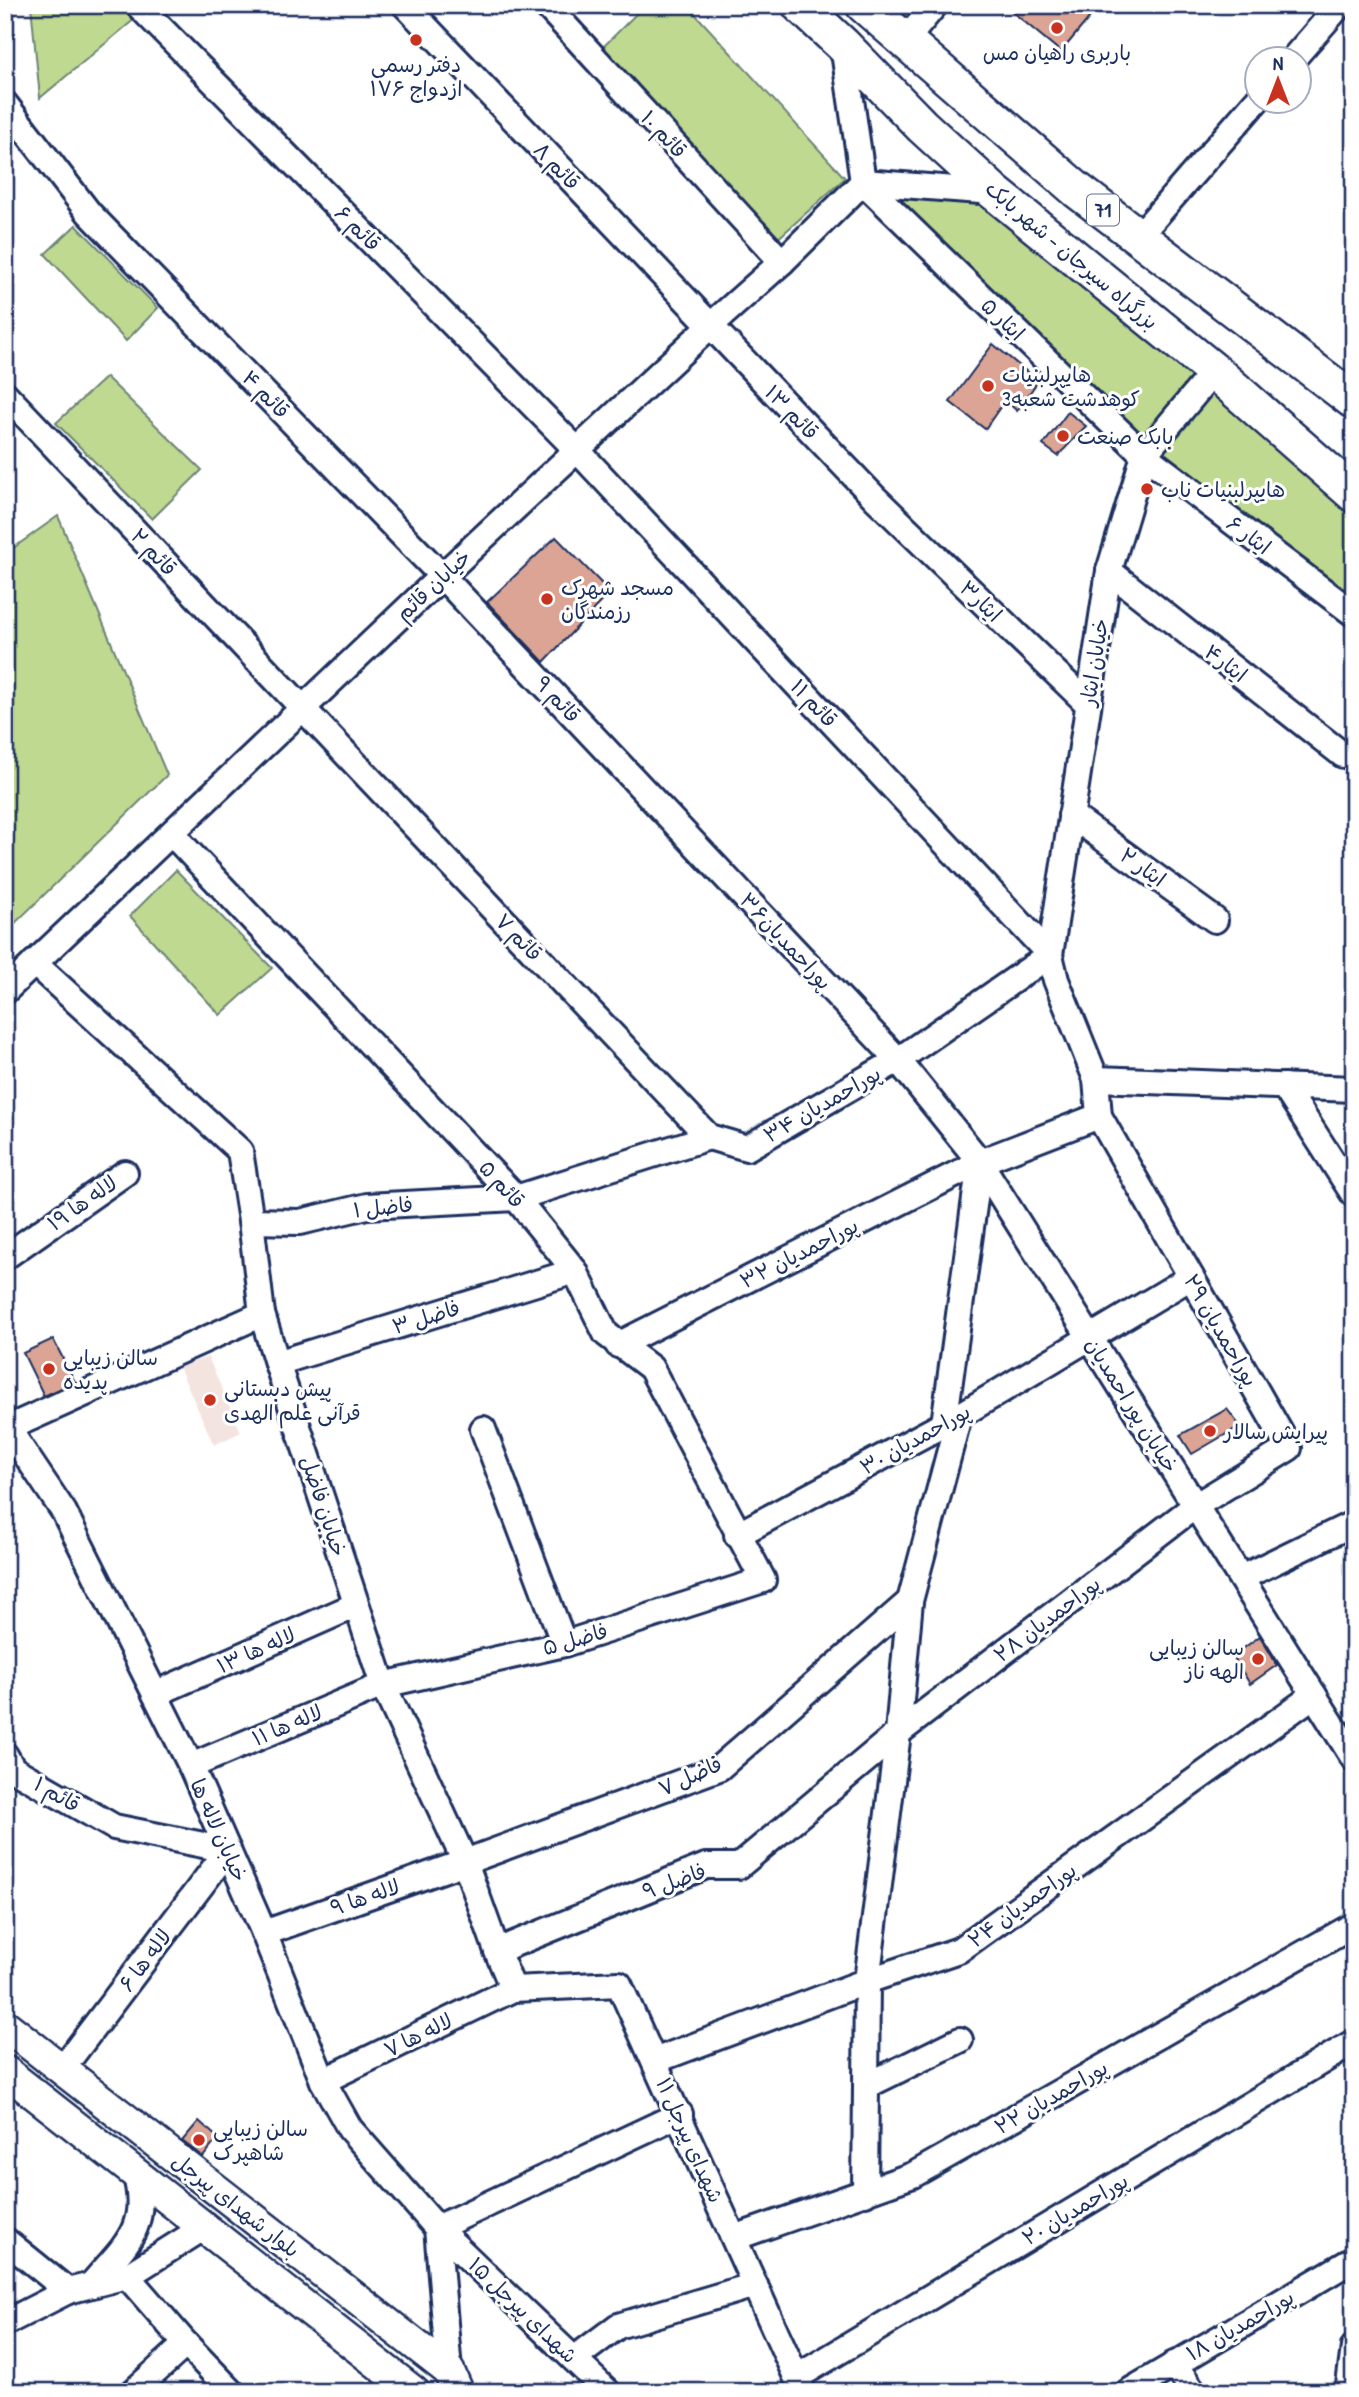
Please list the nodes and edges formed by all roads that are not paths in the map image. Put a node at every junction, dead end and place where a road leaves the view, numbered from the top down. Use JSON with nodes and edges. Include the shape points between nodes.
{"nodes":[{"id":1,"x":138,"y":5,"type":"edge"},
{"id":2,"x":405,"y":5,"type":"edge"},
{"id":3,"x":546,"y":5,"type":"edge"},
{"id":4,"x":800,"y":5,"type":"edge"},
{"id":5,"x":864,"y":5,"type":"edge"},
{"id":6,"x":935,"y":5,"type":"edge"},
{"id":7,"x":1340,"y":5,"type":"edge"},
{"id":8,"x":905,"y":41,"type":"junction"},
{"id":9,"x":843,"y":45,"type":"junction"},
{"id":10,"x":1304,"y":46,"type":"edge"},
{"id":11,"x":5,"y":104,"type":"edge"},
{"id":12,"x":1244,"y":115,"type":"edge"},
{"id":13,"x":863,"y":182,"type":"junction"},
{"id":14,"x":994,"y":192,"type":"junction"},
{"id":15,"x":1138,"y":237,"type":"junction"},
{"id":16,"x":782,"y":262,"type":"junction"},
{"id":17,"x":710,"y":326,"type":"junction"},
{"id":18,"x":1214,"y":371,"type":"junction"},
{"id":19,"x":5,"y":394,"type":"edge"},
{"id":20,"x":1354,"y":401,"type":"edge"},
{"id":21,"x":577,"y":450,"type":"junction"},
{"id":22,"x":1144,"y":455,"type":"junction"},
{"id":23,"x":1349,"y":482,"type":"edge"},
{"id":24,"x":875,"y":498,"type":"joint"},
{"id":25,"x":1109,"y":571,"type":"junction"},
{"id":26,"x":442,"y":576,"type":"junction"},
{"id":27,"x":1354,"y":614,"type":"edge"},
{"id":28,"x":1088,"y":704,"type":"junction"},
{"id":29,"x":303,"y":710,"type":"junction"},
{"id":30,"x":1343,"y":755,"type":"dead end"},
{"id":31,"x":1071,"y":815,"type":"junction"},
{"id":32,"x":674,"y":821,"type":"joint"},
{"id":33,"x":172,"y":834,"type":"junction"},
{"id":34,"x":1215,"y":920,"type":"dead end"},
{"id":35,"x":1050,"y":955,"type":"junction"},
{"id":36,"x":34,"y":964,"type":"junction"},
{"id":37,"x":5,"y":991,"type":"edge"},
{"id":38,"x":898,"y":1060,"type":"junction"},
{"id":39,"x":1096,"y":1079,"type":"junction"},
{"id":40,"x":1284,"y":1086,"type":"junction"},
{"id":41,"x":1354,"y":1089,"type":"edge"},
{"id":42,"x":1099,"y":1116,"type":"junction"},
{"id":43,"x":709,"y":1137,"type":"junction"},
{"id":44,"x":980,"y":1162,"type":"junction"},
{"id":45,"x":125,"y":1173,"type":"dead end"},
{"id":46,"x":1354,"y":1195,"type":"edge"},
{"id":47,"x":516,"y":1198,"type":"junction"},
{"id":48,"x":251,"y":1221,"type":"junction"},
{"id":49,"x":5,"y":1257,"type":"edge"},
{"id":50,"x":575,"y":1271,"type":"junction"},
{"id":51,"x":1191,"y":1277,"type":"junction"},
{"id":52,"x":262,"y":1314,"type":"junction"},
{"id":53,"x":1089,"y":1337,"type":"junction"},
{"id":54,"x":618,"y":1345,"type":"junction"},
{"id":55,"x":277,"y":1363,"type":"junction"},
{"id":56,"x":951,"y":1420,"type":"junction"},
{"id":57,"x":7,"y":1426,"type":"edge"},
{"id":58,"x":483,"y":1429,"type":"dead end"},
{"id":59,"x":1195,"y":1506,"type":"junction"},
{"id":60,"x":1354,"y":1522,"type":"edge"},
{"id":61,"x":737,"y":1535,"type":"junction"},
{"id":62,"x":1241,"y":1578,"type":"junction"},
{"id":63,"x":763,"y":1580,"type":"joint"},
{"id":64,"x":910,"y":1601,"type":"junction"},
{"id":65,"x":356,"y":1605,"type":"junction"},
{"id":66,"x":564,"y":1644,"type":"junction"},
{"id":67,"x":383,"y":1685,"type":"junction"},
{"id":68,"x":155,"y":1694,"type":"junction"},
{"id":69,"x":1314,"y":1695,"type":"junction"},
{"id":70,"x":898,"y":1733,"type":"junction"},
{"id":71,"x":5,"y":1755,"type":"edge"},
{"id":72,"x":1354,"y":1759,"type":"edge"},
{"id":73,"x":191,"y":1766,"type":"junction"},
{"id":74,"x":228,"y":1850,"type":"junction"},
{"id":75,"x":465,"y":1862,"type":"junction"},
{"id":76,"x":1354,"y":1925,"type":"edge"},
{"id":77,"x":264,"y":1933,"type":"junction"},
{"id":78,"x":497,"y":1951,"type":"junction"},
{"id":79,"x":867,"y":1981,"type":"junction"},
{"id":80,"x":513,"y":1989,"type":"junction"},
{"id":81,"x":5,"y":2025,"type":"edge"},
{"id":82,"x":960,"y":2040,"type":"dead end"},
{"id":83,"x":1354,"y":2042,"type":"edge"},
{"id":84,"x":654,"y":2061,"type":"junction"},
{"id":85,"x":62,"y":2069,"type":"junction"},
{"id":86,"x":5,"y":2071,"type":"edge"},
{"id":87,"x":323,"y":2081,"type":"junction"},
{"id":88,"x":866,"y":2086,"type":"junction"},
{"id":89,"x":680,"y":2114,"type":"junction"},
{"id":90,"x":135,"y":2174,"type":"junction"},
{"id":91,"x":865,"y":2193,"type":"junction"},
{"id":92,"x":203,"y":2228,"type":"junction"},
{"id":93,"x":437,"y":2228,"type":"junction"},
{"id":94,"x":734,"y":2238,"type":"junction"},
{"id":95,"x":5,"y":2240,"type":"edge"},
{"id":96,"x":1354,"y":2259,"type":"edge"},
{"id":97,"x":127,"y":2276,"type":"junction"},
{"id":98,"x":755,"y":2285,"type":"junction"},
{"id":99,"x":80,"y":2288,"type":"junction"},
{"id":100,"x":5,"y":2323,"type":"edge"},
{"id":101,"x":186,"y":2343,"type":"junction"},
{"id":102,"x":1354,"y":2347,"type":"edge"},
{"id":103,"x":574,"y":2360,"type":"junction"},
{"id":104,"x":1174,"y":2364,"type":"junction"},
{"id":105,"x":453,"y":2381,"type":"edge"},
{"id":106,"x":800,"y":2384,"type":"edge"},
{"id":107,"x":133,"y":2392,"type":"edge"},
{"id":108,"x":232,"y":2392,"type":"edge"},
{"id":109,"x":414,"y":2392,"type":"edge"},
{"id":110,"x":608,"y":2392,"type":"edge"},
{"id":111,"x":1128,"y":2392,"type":"edge"},
{"id":112,"x":1194,"y":2392,"type":"edge"},
{"id":113,"x":1348,"y":2392,"type":"edge"}],
"edges":[{"from":1,"to":21,"type":"street","name":"قائم ۶"},
{"from":2,"to":17,"type":"street","name":"قائم ۸"},
{"from":3,"to":16,"type":"street","name":"قائم ۱۰"},
{"from":4,"to":9,"type":"highway","name":"بزرگراه سیرجان - شهر بابک"},
{"from":5,"to":8,"type":"highway","number":"71"},
{"from":6,"to":8,"type":"street"},
{"from":7,"to":10,"type":"street"},
{"from":8,"to":15,"type":"highway","number":"71"},
{"from":9,"to":13,"type":"street"},
{"from":9,"to":14,"type":"highway","name":"بزرگراه سیرجان - شهر بابک"},
{"from":11,"to":26,"type":"street","name":"قائم ۴","via":[[89,212]]},
{"from":12,"to":15,"type":"street"},
{"from":13,"to":14,"type":"street"},
{"from":13,"to":16,"type":"street","name":"خیابان قائم"},
{"from":13,"to":22,"type":"street","name":"ایثار ۵"},
{"from":14,"to":18,"type":"highway","name":"بزرگراه سیرجان - شهر بابک"},
{"from":15,"to":20,"type":"highway","number":"71"},
{"from":16,"to":17,"type":"street","name":"خیابان قائم"},
{"from":17,"to":21,"type":"street","name":"خیابان قائم"},
{"from":17,"to":24,"type":"street","name":"قائم ۱۳"},
{"from":18,"to":22,"type":"street","name":"خیابان ایثار"},
{"from":18,"to":23,"type":"highway","name":"بزرگراه سیرجان - شهر بابک"},
{"from":19,"to":29,"type":"street","name":"قائم ۲"},
{"from":21,"to":26,"type":"street","name":"خیابان قائم"},
{"from":21,"to":35,"type":"street","name":"قائم ۱۱"},
{"from":22,"to":25,"type":"street","name":"خیابان ایثار"},
{"from":22,"to":27,"type":"street","name":"ایثار ۶"},
{"from":24,"to":28,"type":"street","name":"ایثار۳"},
{"from":25,"to":28,"type":"street","name":"خیابان ایثار"},
{"from":25,"to":30,"type":"street","name":"ایثار۴"},
{"from":26,"to":29,"type":"street","name":"خیابان قائم"},
{"from":26,"to":32,"type":"street","name":"قائم ۹"},
{"from":28,"to":31,"type":"street","name":"خیابان ایثار"},
{"from":29,"to":33,"type":"street","name":"خیابان قائم"},
{"from":29,"to":43,"type":"street","name":"قائم ۷"},
{"from":31,"to":34,"type":"street","name":"ایثار ۲"},
{"from":31,"to":35,"type":"street","name":"خیابان ایثار"},
{"from":32,"to":38,"type":"street","name":"پوراحمدیان۳۶"},
{"from":33,"to":36,"type":"street","name":"خیابان قائم"},
{"from":33,"to":47,"type":"street","name":"قائم ۵"},
{"from":35,"to":38,"type":"street","name":"پوراحمدیان ۳۴"},
{"from":35,"to":39,"type":"street","name":"خیابان ایثار"},
{"from":36,"to":37,"type":"street","name":"خیابان قائم"},
{"from":36,"to":48,"type":"street","name":"خیابان فاضل","via":[[240,1150]]},
{"from":38,"to":43,"type":"street","name":"پوراحمدیان ۳۴","via":[[747,1148]]},
{"from":38,"to":44,"type":"street","name":"خیابان پور احمدیان"},
{"from":39,"to":40,"type":"street"},
{"from":39,"to":42,"type":"street","name":"خیابان ایثار"},
{"from":40,"to":41,"type":"street"},
{"from":40,"to":46,"type":"street"},
{"from":42,"to":44,"type":"street","name":"پوراحمدیان ۳۲"},
{"from":42,"to":51,"type":"street","name":"پوراحمدیان ۲۹"},
{"from":43,"to":47,"type":"street","name":"فاضل ۱"},
{"from":44,"to":53,"type":"street","name":"خیابان پور احمدیان"},
{"from":44,"to":54,"type":"street","name":"پوراحمدیان ۳۲"},
{"from":44,"to":56,"type":"street"},
{"from":45,"to":49,"type":"street","name":"لاله ها ۱۹"},
{"from":47,"to":48,"type":"street","name":"فاضل ۱","via":[[367,1206],[300,1222]]},
{"from":47,"to":50,"type":"street","name":"قائم ۵"},
{"from":48,"to":52,"type":"street","name":"خیابان فاضل"},
{"from":50,"to":54,"type":"street","name":"قائم ۵","via":[[606,1334]]},
{"from":50,"to":55,"type":"street","name":"فاضل ۳"},
{"from":51,"to":53,"type":"street","name":"پوراحمدیان ۳۰"},
{"from":51,"to":59,"type":"street","name":"پوراحمدیان ۲۹","via":[[1289,1448]]},
{"from":52,"to":55,"type":"street","name":"خیابان فاضل"},
{"from":52,"to":57,"type":"street"},
{"from":53,"to":56,"type":"street","name":"پوراحمدیان ۳۰"},
{"from":53,"to":59,"type":"street","name":"خیابان پور احمدیان"},
{"from":54,"to":61,"type":"street","name":"قائم ۵","via":[[651,1368]]},
{"from":55,"to":65,"type":"street","name":"خیابان فاضل"},
{"from":56,"to":61,"type":"street","name":"پوراحمدیان ۳۰"},
{"from":56,"to":64,"type":"street"},
{"from":57,"to":68,"type":"street","name":"خیابان لاله ها","via":[[64,1512]]},
{"from":58,"to":66,"type":"street"},
{"from":59,"to":62,"type":"street","name":"خیابان پور احمدیان"},
{"from":59,"to":70,"type":"street","name":"پوراحمدیان ۲۸"},
{"from":60,"to":62,"type":"street"},
{"from":61,"to":63,"type":"street","name":"قائم ۵"},
{"from":62,"to":69,"type":"street","name":"خیابان پور احمدیان"},
{"from":63,"to":66,"type":"street","name":"فاضل ۵"},
{"from":64,"to":70,"type":"street"},
{"from":64,"to":75,"type":"street","name":"فاضل ۷","via":[[719,1768]]},
{"from":65,"to":67,"type":"street","name":"خیابان فاضل"},
{"from":65,"to":68,"type":"street","name":"لاله ها ۱۳"},
{"from":66,"to":67,"type":"street","name":"فاضل ۵"},
{"from":67,"to":73,"type":"street","name":"لاله ها ۱۱"},
{"from":67,"to":75,"type":"street","name":"خیابان فاضل"},
{"from":68,"to":73,"type":"street","name":"خیابان لاله ها"},
{"from":69,"to":72,"type":"street","name":"خیابان پور احمدیان"},
{"from":69,"to":79,"type":"street","name":"پوراحمدیان ۲۴","via":[[959,1950]]},
{"from":70,"to":78,"type":"street","name":"فاضل ۹","via":[[740,1866],[706,1866]]},
{"from":70,"to":79,"type":"street"},
{"from":71,"to":74,"type":"street","name":"قائم ۱","via":[[13,1769],[114,1828]]},
{"from":73,"to":74,"type":"street","name":"خیابان لاله ها"},
{"from":74,"to":77,"type":"street","name":"خیابان لاله ها"},
{"from":74,"to":85,"type":"street","name":"لاله ها ۶"},
{"from":75,"to":77,"type":"street","name":"لاله ها ۹"},
{"from":75,"to":78,"type":"street","name":"خیابان فاضل"},
{"from":76,"to":91,"type":"street","name":"پوراحمدیان ۲۲","via":[[913,2175]]},
{"from":77,"to":87,"type":"street","name":"خیابان لاله ها"},
{"from":78,"to":80,"type":"street","name":"خیابان فاضل"},
{"from":79,"to":84,"type":"street","name":"پوراحمدیان ۲۴"},
{"from":79,"to":88,"type":"street"},
{"from":80,"to":84,"type":"street","name":"شهدای پیرجل ۱۱","via":[[619,1984]]},
{"from":80,"to":87,"type":"street","name":"لاله ها ۷"},
{"from":81,"to":85,"type":"main road","name":"بلوار شهدای پیرجل"},
{"from":82,"to":88,"type":"street"},
{"from":83,"to":106,"type":"street","name":"پوراحمدیان ۲۰"},
{"from":84,"to":89,"type":"street","name":"شهدای پیرجل ۱۱"},
{"from":85,"to":105,"type":"main road","name":"بلوار شهدای پیرجل"},
{"from":86,"to":90,"type":"main road","name":"بلوار شهدای پیرجل"},
{"from":87,"to":93,"type":"street","name":"خیابان لاله ها","via":[[350,2129]]},
{"from":88,"to":91,"type":"street"},
{"from":89,"to":93,"type":"street"},
{"from":89,"to":94,"type":"street","name":"شهدای پیرجل ۱۱"},
{"from":90,"to":92,"type":"main road","name":"بلوار شهدای پیرجل"},
{"from":90,"to":99,"type":"street","via":[[141,2192],[135,2231]]},
{"from":91,"to":94,"type":"street","name":"پوراحمدیان ۲۲"},
{"from":92,"to":97,"type":"street"},
{"from":92,"to":109,"type":"main road","name":"بلوار شهدای پیرجل"},
{"from":93,"to":103,"type":"street","name":"شهدای پیرجل ۱۵"},
{"from":93,"to":105,"type":"street"},
{"from":94,"to":98,"type":"street","name":"شهدای پیرجل ۱۱"},
{"from":95,"to":99,"type":"street"},
{"from":96,"to":104,"type":"street","name":"پوراحمدیان ۱۸"},
{"from":97,"to":99,"type":"street"},
{"from":97,"to":101,"type":"street"},
{"from":98,"to":103,"type":"street","via":[[618,2326]]},
{"from":98,"to":106,"type":"street","name":"شهدای پیرجل ۱۱"},
{"from":99,"to":100,"type":"street"},
{"from":101,"to":107,"type":"street"},
{"from":101,"to":108,"type":"street"},
{"from":102,"to":113,"type":"street"},
{"from":103,"to":110,"type":"street","name":"شهدای پیرجل ۱۵"},
{"from":104,"to":111,"type":"street","name":"پوراحمدیان ۱۸"},
{"from":104,"to":112,"type":"street"}]}
